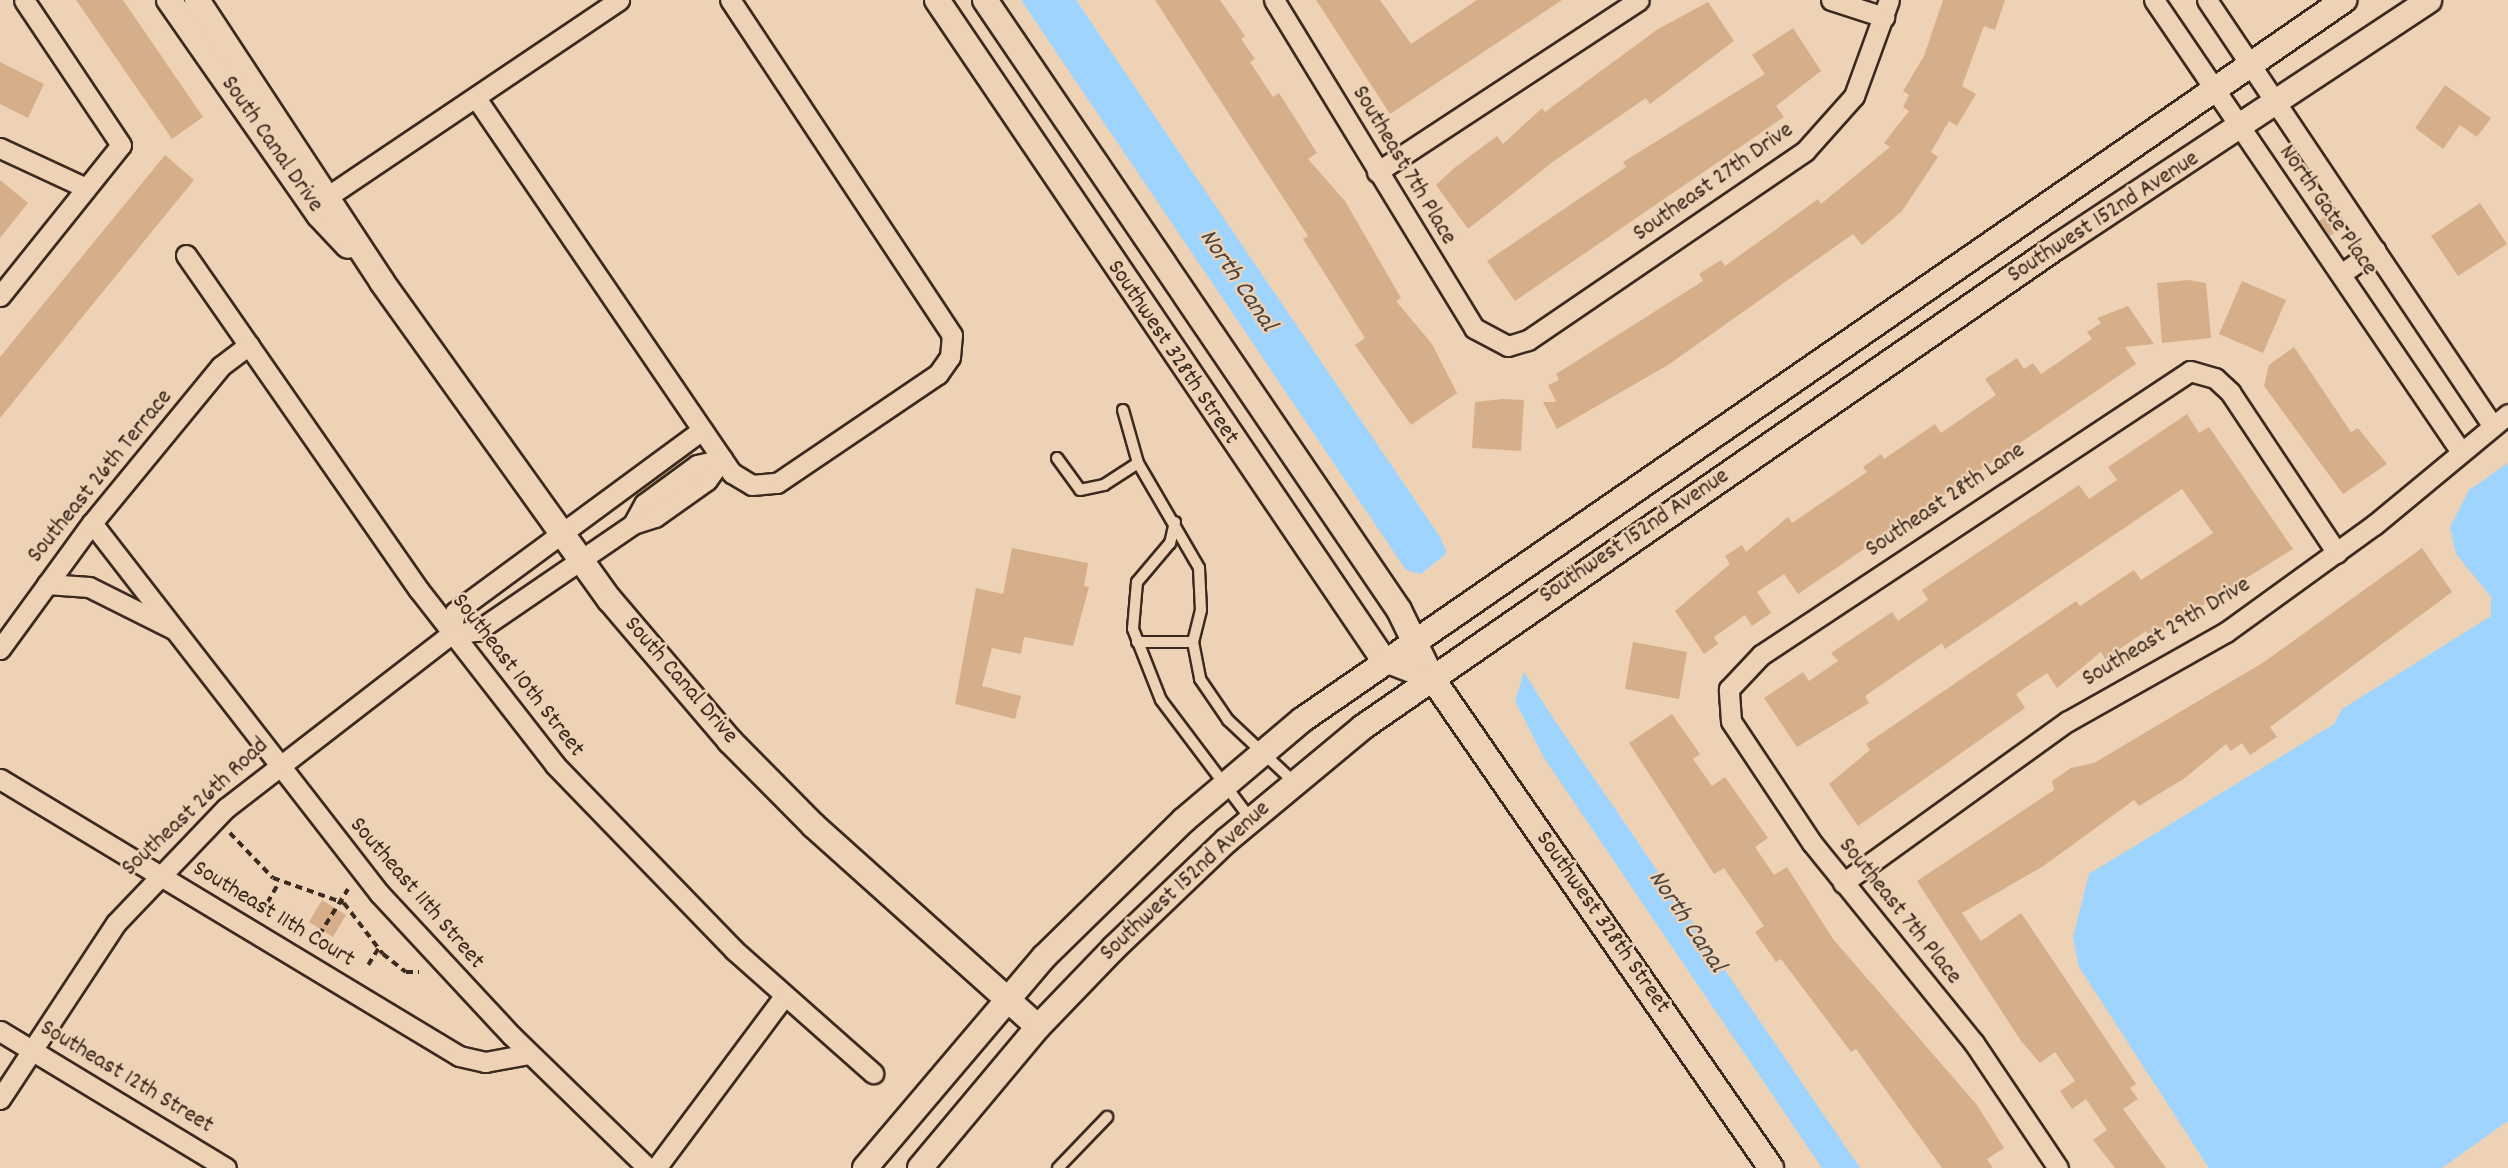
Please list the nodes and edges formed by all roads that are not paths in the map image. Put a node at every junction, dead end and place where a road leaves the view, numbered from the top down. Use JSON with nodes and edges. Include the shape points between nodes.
{"nodes":[{"id":1,"x":24,"y":0,"type":"edge"},
{"id":2,"x":169,"y":0,"type":"edge"},
{"id":3,"x":197,"y":0,"type":"edge"},
{"id":4,"x":619,"y":0,"type":"edge"},
{"id":5,"x":730,"y":0,"type":"edge"},
{"id":6,"x":937,"y":0,"type":"edge"},
{"id":7,"x":985,"y":0,"type":"edge"},
{"id":8,"x":1274,"y":0,"type":"edge"},
{"id":9,"x":1639,"y":0,"type":"edge"},
{"id":10,"x":1831,"y":0,"type":"edge"},
{"id":11,"x":2154,"y":0,"type":"edge"},
{"id":12,"x":2207,"y":0,"type":"edge"},
{"id":13,"x":2344,"y":0,"type":"edge"},
{"id":14,"x":2429,"y":0,"type":"edge"},
{"id":15,"x":1887,"y":8,"type":"edge"},
{"id":16,"x":2250,"y":63,"type":"junction"},
{"id":17,"x":2214,"y":88,"type":"junction"},
{"id":18,"x":476,"y":98,"type":"junction"},
{"id":19,"x":2277,"y":105,"type":"junction"},
{"id":20,"x":2239,"y":129,"type":"junction"},
{"id":21,"x":0,"y":148,"type":"edge"},
{"id":22,"x":1377,"y":172,"type":"junction"},
{"id":23,"x":86,"y":188,"type":"junction"},
{"id":24,"x":322,"y":201,"type":"junction"},
{"id":25,"x":2375,"y":250,"type":"junction"},
{"id":26,"x":187,"y":255,"type":"dead end"},
{"id":27,"x":2342,"y":274,"type":"junction"},
{"id":28,"x":0,"y":296,"type":"edge"},
{"id":29,"x":249,"y":345,"type":"junction"},
{"id":30,"x":1502,"y":345,"type":"joint"},
{"id":31,"x":1123,"y":410,"type":"dead end"},
{"id":32,"x":2500,"y":420,"type":"edge"},
{"id":33,"x":702,"y":430,"type":"junction"},
{"id":34,"x":2459,"y":450,"type":"junction"},
{"id":35,"x":1057,"y":458,"type":"dead end"},
{"id":36,"x":722,"y":459,"type":"junction"},
{"id":37,"x":1138,"y":463,"type":"junction"},
{"id":38,"x":1175,"y":521,"type":"junction"},
{"id":39,"x":92,"y":523,"type":"junction"},
{"id":40,"x":561,"y":534,"type":"junction"},
{"id":41,"x":2337,"y":553,"type":"junction"},
{"id":42,"x":580,"y":561,"type":"junction"},
{"id":43,"x":47,"y":583,"type":"junction"},
{"id":44,"x":489,"y":586,"type":"junction"},
{"id":45,"x":506,"y":611,"type":"junction"},
{"id":46,"x":173,"y":629,"type":"junction"},
{"id":47,"x":451,"y":634,"type":"junction"},
{"id":48,"x":1416,"y":637,"type":"junction"},
{"id":49,"x":1137,"y":642,"type":"junction"},
{"id":50,"x":1193,"y":642,"type":"junction"},
{"id":51,"x":0,"y":649,"type":"edge"},
{"id":52,"x":1383,"y":659,"type":"junction"},
{"id":53,"x":1432,"y":678,"type":"junction"},
{"id":54,"x":1735,"y":679,"type":"joint"},
{"id":55,"x":1263,"y":751,"type":"junction"},
{"id":56,"x":277,"y":764,"type":"junction"},
{"id":57,"x":0,"y":779,"type":"edge"},
{"id":58,"x":1294,"y":783,"type":"junction"},
{"id":59,"x":1223,"y":785,"type":"junction"},
{"id":60,"x":1251,"y":819,"type":"junction"},
{"id":61,"x":157,"y":875,"type":"junction"},
{"id":62,"x":1843,"y":883,"type":"junction"},
{"id":63,"x":784,"y":996,"type":"junction"},
{"id":64,"x":1005,"y":1000,"type":"junction"},
{"id":65,"x":1038,"y":1027,"type":"junction"},
{"id":66,"x":0,"y":1031,"type":"edge"},
{"id":67,"x":30,"y":1049,"type":"junction"},
{"id":68,"x":529,"y":1054,"type":"junction"},
{"id":69,"x":873,"y":1073,"type":"dead end"},
{"id":70,"x":0,"y":1099,"type":"edge"},
{"id":71,"x":1107,"y":1117,"type":"dead end"},
{"id":72,"x":226,"y":1168,"type":"edge"},
{"id":73,"x":648,"y":1168,"type":"edge"},
{"id":74,"x":656,"y":1168,"type":"edge"},
{"id":75,"x":865,"y":1168,"type":"edge"},
{"id":76,"x":920,"y":1168,"type":"edge"},
{"id":77,"x":1058,"y":1168,"type":"edge"},
{"id":78,"x":1771,"y":1168,"type":"edge"},
{"id":79,"x":2058,"y":1168,"type":"edge"}],
"edges":[{"from":1,"to":23,"type":"street","via":[[121,145]]},
{"from":2,"to":24,"type":"street","name":"South Canal Drive"},
{"from":3,"to":24,"type":"street","name":"South Canal Drive"},
{"from":4,"to":18,"type":"street"},
{"from":5,"to":36,"type":"street","via":[[945,316],[952,346],[938,374],[783,480],[752,485]]},
{"from":6,"to":52,"type":"street","name":"Southwest 328th Street"},
{"from":7,"to":48,"type":"street","name":"Southwest 328th Street"},
{"from":8,"to":22,"type":"street","name":"Southeast 7th Place"},
{"from":9,"to":22,"type":"street"},
{"from":10,"to":15,"type":"street"},
{"from":11,"to":17,"type":"street","name":"North Gate Place"},
{"from":12,"to":16,"type":"street","name":"North Gate Place"},
{"from":13,"to":16,"type":"street","name":"Southwest 152nd Avenue"},
{"from":14,"to":19,"type":"street","name":"Southwest 152nd Avenue"},
{"from":15,"to":30,"type":"street","name":"Southeast 27th Drive","via":[[1854,96],[1805,151],[1528,340]]},
{"from":16,"to":17,"type":"street","name":"Southwest 152nd Avenue"},
{"from":16,"to":19,"type":"street","name":"North Gate Place"},
{"from":17,"to":20,"type":"street","name":"North Gate Place"},
{"from":17,"to":48,"type":"street","name":"Southwest 152nd Avenue"},
{"from":18,"to":24,"type":"street"},
{"from":18,"to":33,"type":"street"},
{"from":19,"to":20,"type":"street","name":"Southwest 152nd Avenue"},
{"from":19,"to":25,"type":"street","name":"North Gate Place"},
{"from":20,"to":27,"type":"street","name":"North Gate Place"},
{"from":20,"to":53,"type":"street","name":"Southwest 152nd Avenue","via":[[2058,246]]},
{"from":21,"to":23,"type":"street"},
{"from":22,"to":30,"type":"street","name":"Southeast 7th Place","via":[[1474,328]]},
{"from":23,"to":28,"type":"street"},
{"from":24,"to":40,"type":"street","name":"South Canal Drive"},
{"from":25,"to":27,"type":"street"},
{"from":25,"to":32,"type":"street","name":"North Gate Place"},
{"from":26,"to":29,"type":"street","name":"Southeast 10th Street"},
{"from":27,"to":34,"type":"street","name":"North Gate Place"},
{"from":29,"to":39,"type":"street","name":"Southeast 26th Terrace","via":[[221,366]]},
{"from":29,"to":47,"type":"street","name":"Southeast 10th Street"},
{"from":31,"to":37,"type":"lane"},
{"from":32,"to":34,"type":"street","name":"Southeast 29th Drive"},
{"from":33,"to":36,"type":"street"},
{"from":33,"to":40,"type":"street","name":"Southeast 26th Road"},
{"from":34,"to":41,"type":"street","name":"Southeast 29th Drive"},
{"from":35,"to":37,"type":"lane","via":[[1080,490],[1104,485]]},
{"from":36,"to":42,"type":"street","name":"Southeast 26th Road","via":[[707,480]]},
{"from":37,"to":38,"type":"lane"},
{"from":38,"to":49,"type":"lane","via":[[1170,543],[1137,582],[1131,604]]},
{"from":38,"to":50,"type":"lane","via":[[1199,568],[1201,610]]},
{"from":39,"to":43,"type":"street","name":"Southeast 26th Terrace"},
{"from":39,"to":46,"type":"street","name":"Southeast 11th Street"},
{"from":40,"to":42,"type":"street","name":"South Canal Drive"},
{"from":40,"to":44,"type":"street","name":"Southeast 26th Road"},
{"from":41,"to":54,"type":"street","name":"Southeast 28th Lane","via":[[2230,392],[2215,378],[2190,371],[1773,647]]},
{"from":41,"to":62,"type":"street","name":"Southeast 29th Drive","via":[[2226,632],[2068,721]]},
{"from":42,"to":45,"type":"street","name":"Southeast 26th Road"},
{"from":42,"to":64,"type":"street","name":"South Canal Drive","via":[[730,741]]},
{"from":43,"to":46,"type":"street","name":"Southeast 11th Street","via":[[89,587]]},
{"from":43,"to":51,"type":"street","name":"Southeast 26th Terrace"},
{"from":44,"to":45,"type":"street"},
{"from":44,"to":47,"type":"street","name":"Southeast 26th Road","via":[[455,612]]},
{"from":45,"to":47,"type":"street","name":"Southeast 26th Road","via":[[477,631]]},
{"from":46,"to":56,"type":"street","name":"Southeast 11th Street"},
{"from":47,"to":56,"type":"street","name":"Southeast 26th Road"},
{"from":47,"to":63,"type":"street","name":"Southeast 10th Street","via":[[602,817]]},
{"from":48,"to":52,"type":"street","name":"Southwest 152nd Avenue"},
{"from":48,"to":53,"type":"street","name":"Southwest 328th Street"},
{"from":49,"to":50,"type":"lane"},
{"from":49,"to":59,"type":"lane","via":[[1161,700]]},
{"from":50,"to":55,"type":"lane","via":[[1200,679],[1228,720]]},
{"from":52,"to":53,"type":"street"},
{"from":52,"to":55,"type":"street","name":"Southwest 152nd Avenue"},
{"from":53,"to":58,"type":"street","name":"Southwest 152nd Avenue"},
{"from":53,"to":78,"type":"street","name":"Southwest 328th Street"},
{"from":54,"to":62,"type":"street","name":"Southeast 7th Place","via":[[1727,700],[1731,721]]},
{"from":55,"to":58,"type":"lane"},
{"from":55,"to":59,"type":"street","name":"Southwest 152nd Avenue"},
{"from":56,"to":61,"type":"street","name":"Southeast 26th Road"},
{"from":56,"to":68,"type":"street","name":"Southeast 11th Street","via":[[379,893]]},
{"from":57,"to":61,"type":"street","name":"Southeast 11th Court"},
{"from":58,"to":60,"type":"street","name":"Southwest 152nd Avenue"},
{"from":59,"to":60,"type":"lane"},
{"from":59,"to":64,"type":"street","name":"Southwest 152nd Avenue"},
{"from":60,"to":65,"type":"street","name":"Southwest 152nd Avenue"},
{"from":61,"to":67,"type":"street","name":"Southeast 26th Road","via":[[82,969]]},
{"from":61,"to":68,"type":"street","name":"Southeast 11th Court","via":[[464,1059],[485,1062]]},
{"from":62,"to":79,"type":"street","name":"Southeast 7th Place","via":[[1974,1043]]},
{"from":63,"to":69,"type":"street","name":"Southeast 10th Street"},
{"from":63,"to":74,"type":"street"},
{"from":64,"to":65,"type":"street","name":"South Canal Drive"},
{"from":64,"to":75,"type":"street","name":"Southwest 152nd Avenue"},
{"from":65,"to":76,"type":"street","name":"Southwest 152nd Avenue"},
{"from":66,"to":67,"type":"street","name":"Southeast 12th Street"},
{"from":67,"to":70,"type":"street","name":"Southeast 26th Road"},
{"from":67,"to":72,"type":"street","name":"Southeast 12th Street"},
{"from":68,"to":73,"type":"street","name":"Southeast 11th Street"},
{"from":71,"to":77,"type":"lane"}]}
